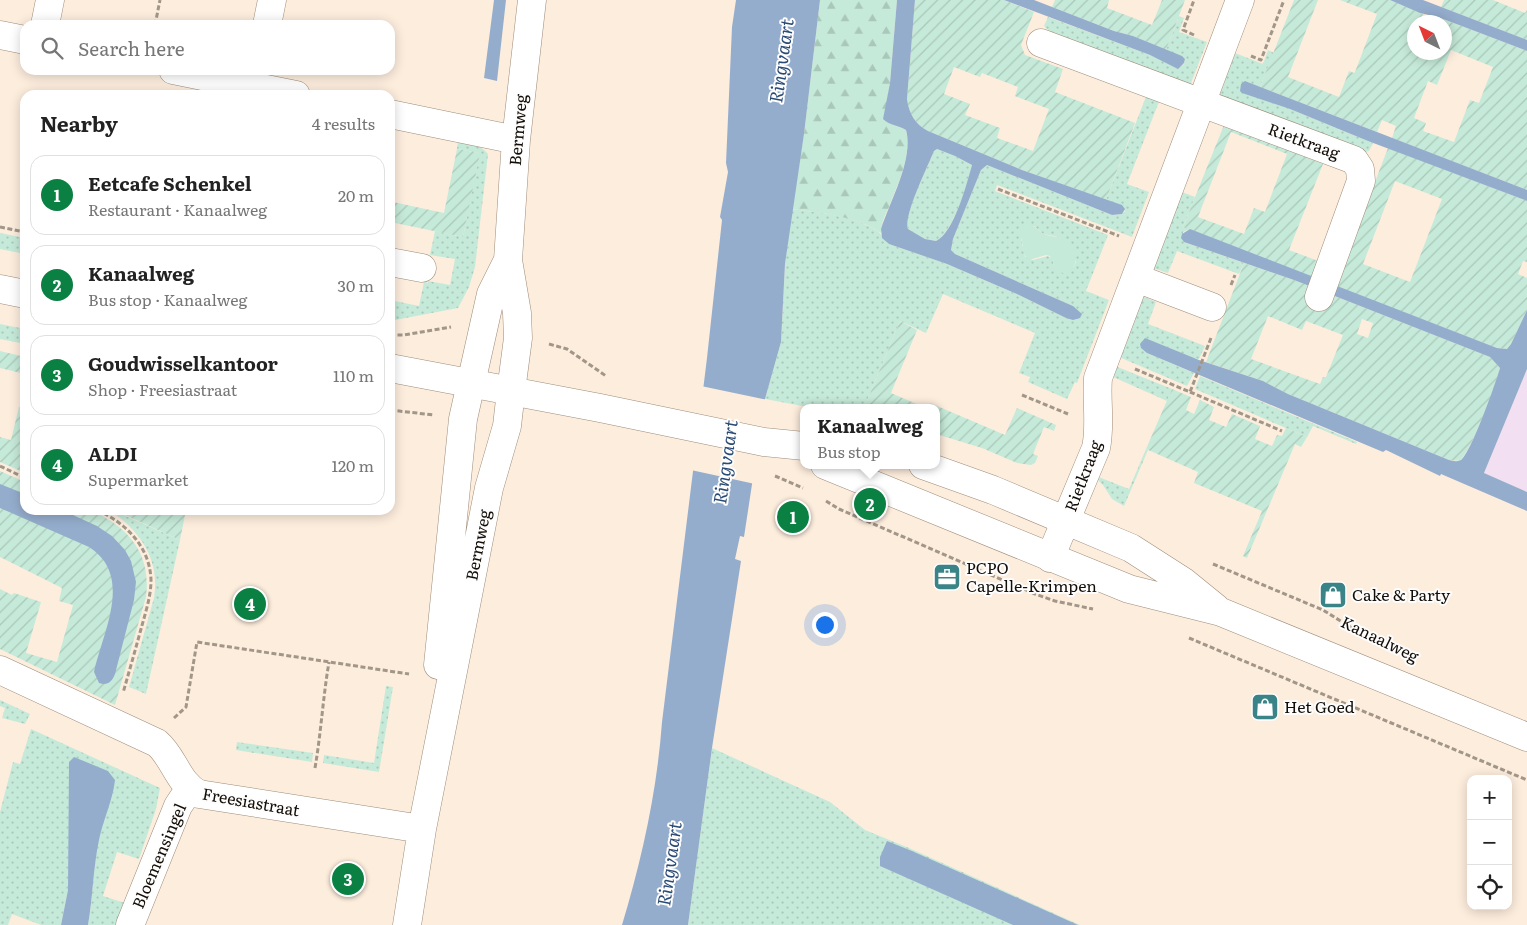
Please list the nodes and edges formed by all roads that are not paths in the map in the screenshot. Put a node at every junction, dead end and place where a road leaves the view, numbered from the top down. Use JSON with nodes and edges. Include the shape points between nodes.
{"nodes":[{"id":1,"x":50,"y":0,"type":"edge"},
{"id":2,"x":272,"y":0,"type":"edge"},
{"id":3,"x":532,"y":0,"type":"edge"},
{"id":4,"x":1240,"y":0,"type":"edge"},
{"id":5,"x":46,"y":20,"type":"edge"},
{"id":6,"x":268,"y":20,"type":"edge"},
{"id":7,"x":0,"y":35,"type":"edge"},
{"id":8,"x":20,"y":39,"type":"edge"},
{"id":9,"x":1041,"y":43,"type":"dead end"},
{"id":10,"x":225,"y":75,"type":"edge"},
{"id":11,"x":256,"y":78,"type":"edge"},
{"id":12,"x":284,"y":90,"type":"edge"},
{"id":13,"x":1201,"y":102,"type":"junction"},
{"id":14,"x":395,"y":115,"type":"edge"},
{"id":15,"x":516,"y":140,"type":"junction"},
{"id":16,"x":508,"y":260,"type":"junction"},
{"id":17,"x":395,"y":263,"type":"edge"},
{"id":18,"x":422,"y":268,"type":"dead end"},
{"id":19,"x":1136,"y":278,"type":"junction"},
{"id":20,"x":0,"y":289,"type":"edge"},
{"id":21,"x":20,"y":293,"type":"edge"},
{"id":22,"x":1319,"y":297,"type":"dead end"},
{"id":23,"x":1212,"y":306,"type":"dead end"},
{"id":24,"x":395,"y":369,"type":"edge"},
{"id":25,"x":471,"y":384,"type":"junction"},
{"id":26,"x":512,"y":391,"type":"junction"},
{"id":27,"x":764,"y":442,"type":"junction"},
{"id":28,"x":800,"y":446,"type":"edge"},
{"id":29,"x":800,"y":456,"type":"edge"},
{"id":30,"x":835,"y":469,"type":"edge"},
{"id":31,"x":934,"y":469,"type":"edge"},
{"id":32,"x":1066,"y":521,"type":"junction"},
{"id":33,"x":1050,"y":558,"type":"junction"},
{"id":34,"x":1221,"y":612,"type":"junction"},
{"id":35,"x":0,"y":670,"type":"edge"},
{"id":36,"x":1527,"y":738,"type":"edge"},
{"id":37,"x":190,"y":788,"type":"junction"},
{"id":38,"x":422,"y":829,"type":"junction"},
{"id":39,"x":130,"y":925,"type":"edge"},
{"id":40,"x":407,"y":925,"type":"edge"}],
"edges":[{"from":1,"to":5,"type":"street"},
{"from":2,"to":6,"type":"street"},
{"from":3,"to":15,"type":"street","name":"Bermweg"},
{"from":4,"to":13,"type":"street","name":"Rietkraag"},
{"from":7,"to":8,"type":"street"},
{"from":9,"to":13,"type":"street","name":"Rietkraag"},
{"from":10,"to":11,"type":"street"},
{"from":11,"to":12,"type":"street"},
{"from":13,"to":19,"type":"street","name":"Rietkraag"},
{"from":13,"to":22,"type":"street","name":"Rietkraag","via":[[1350,158],[1358,164],[1361,180]]},
{"from":14,"to":15,"type":"street"},
{"from":15,"to":16,"type":"street","name":"Bermweg"},
{"from":16,"to":25,"type":"street","name":"Bermweg","via":[[491,294]]},
{"from":16,"to":26,"type":"street","name":"Bermweg","via":[[518,338]]},
{"from":17,"to":18,"type":"street"},
{"from":19,"to":23,"type":"street"},
{"from":19,"to":32,"type":"street","name":"Rietkraag","via":[[1098,378],[1099,435]]},
{"from":20,"to":21,"type":"street"},
{"from":24,"to":25,"type":"street"},
{"from":25,"to":26,"type":"street"},
{"from":25,"to":38,"type":"street","name":"Bermweg","via":[[463,419]]},
{"from":26,"to":27,"type":"street"},
{"from":26,"to":38,"type":"street","name":"Bermweg"},
{"from":27,"to":28,"type":"street"},
{"from":27,"to":29,"type":"street"},
{"from":30,"to":33,"type":"street","name":"Kanaalweg"},
{"from":31,"to":32,"type":"street","name":"Kanaalweg"},
{"from":32,"to":33,"type":"street","name":"Rietkraag"},
{"from":32,"to":34,"type":"street","name":"Kanaalweg","via":[[1130,548],[1156,563]]},
{"from":33,"to":34,"type":"street","name":"Kanaalweg","via":[[1129,589]]},
{"from":34,"to":36,"type":"street","name":"Kanaalweg"},
{"from":35,"to":37,"type":"street","name":"Freesiastraat","via":[[157,743]]},
{"from":37,"to":38,"type":"street","name":"Freesiastraat","via":[[201,794]]},
{"from":37,"to":39,"type":"street","name":"Bloemensingel","via":[[178,806]]},
{"from":38,"to":40,"type":"street","name":"Bermweg"}]}
